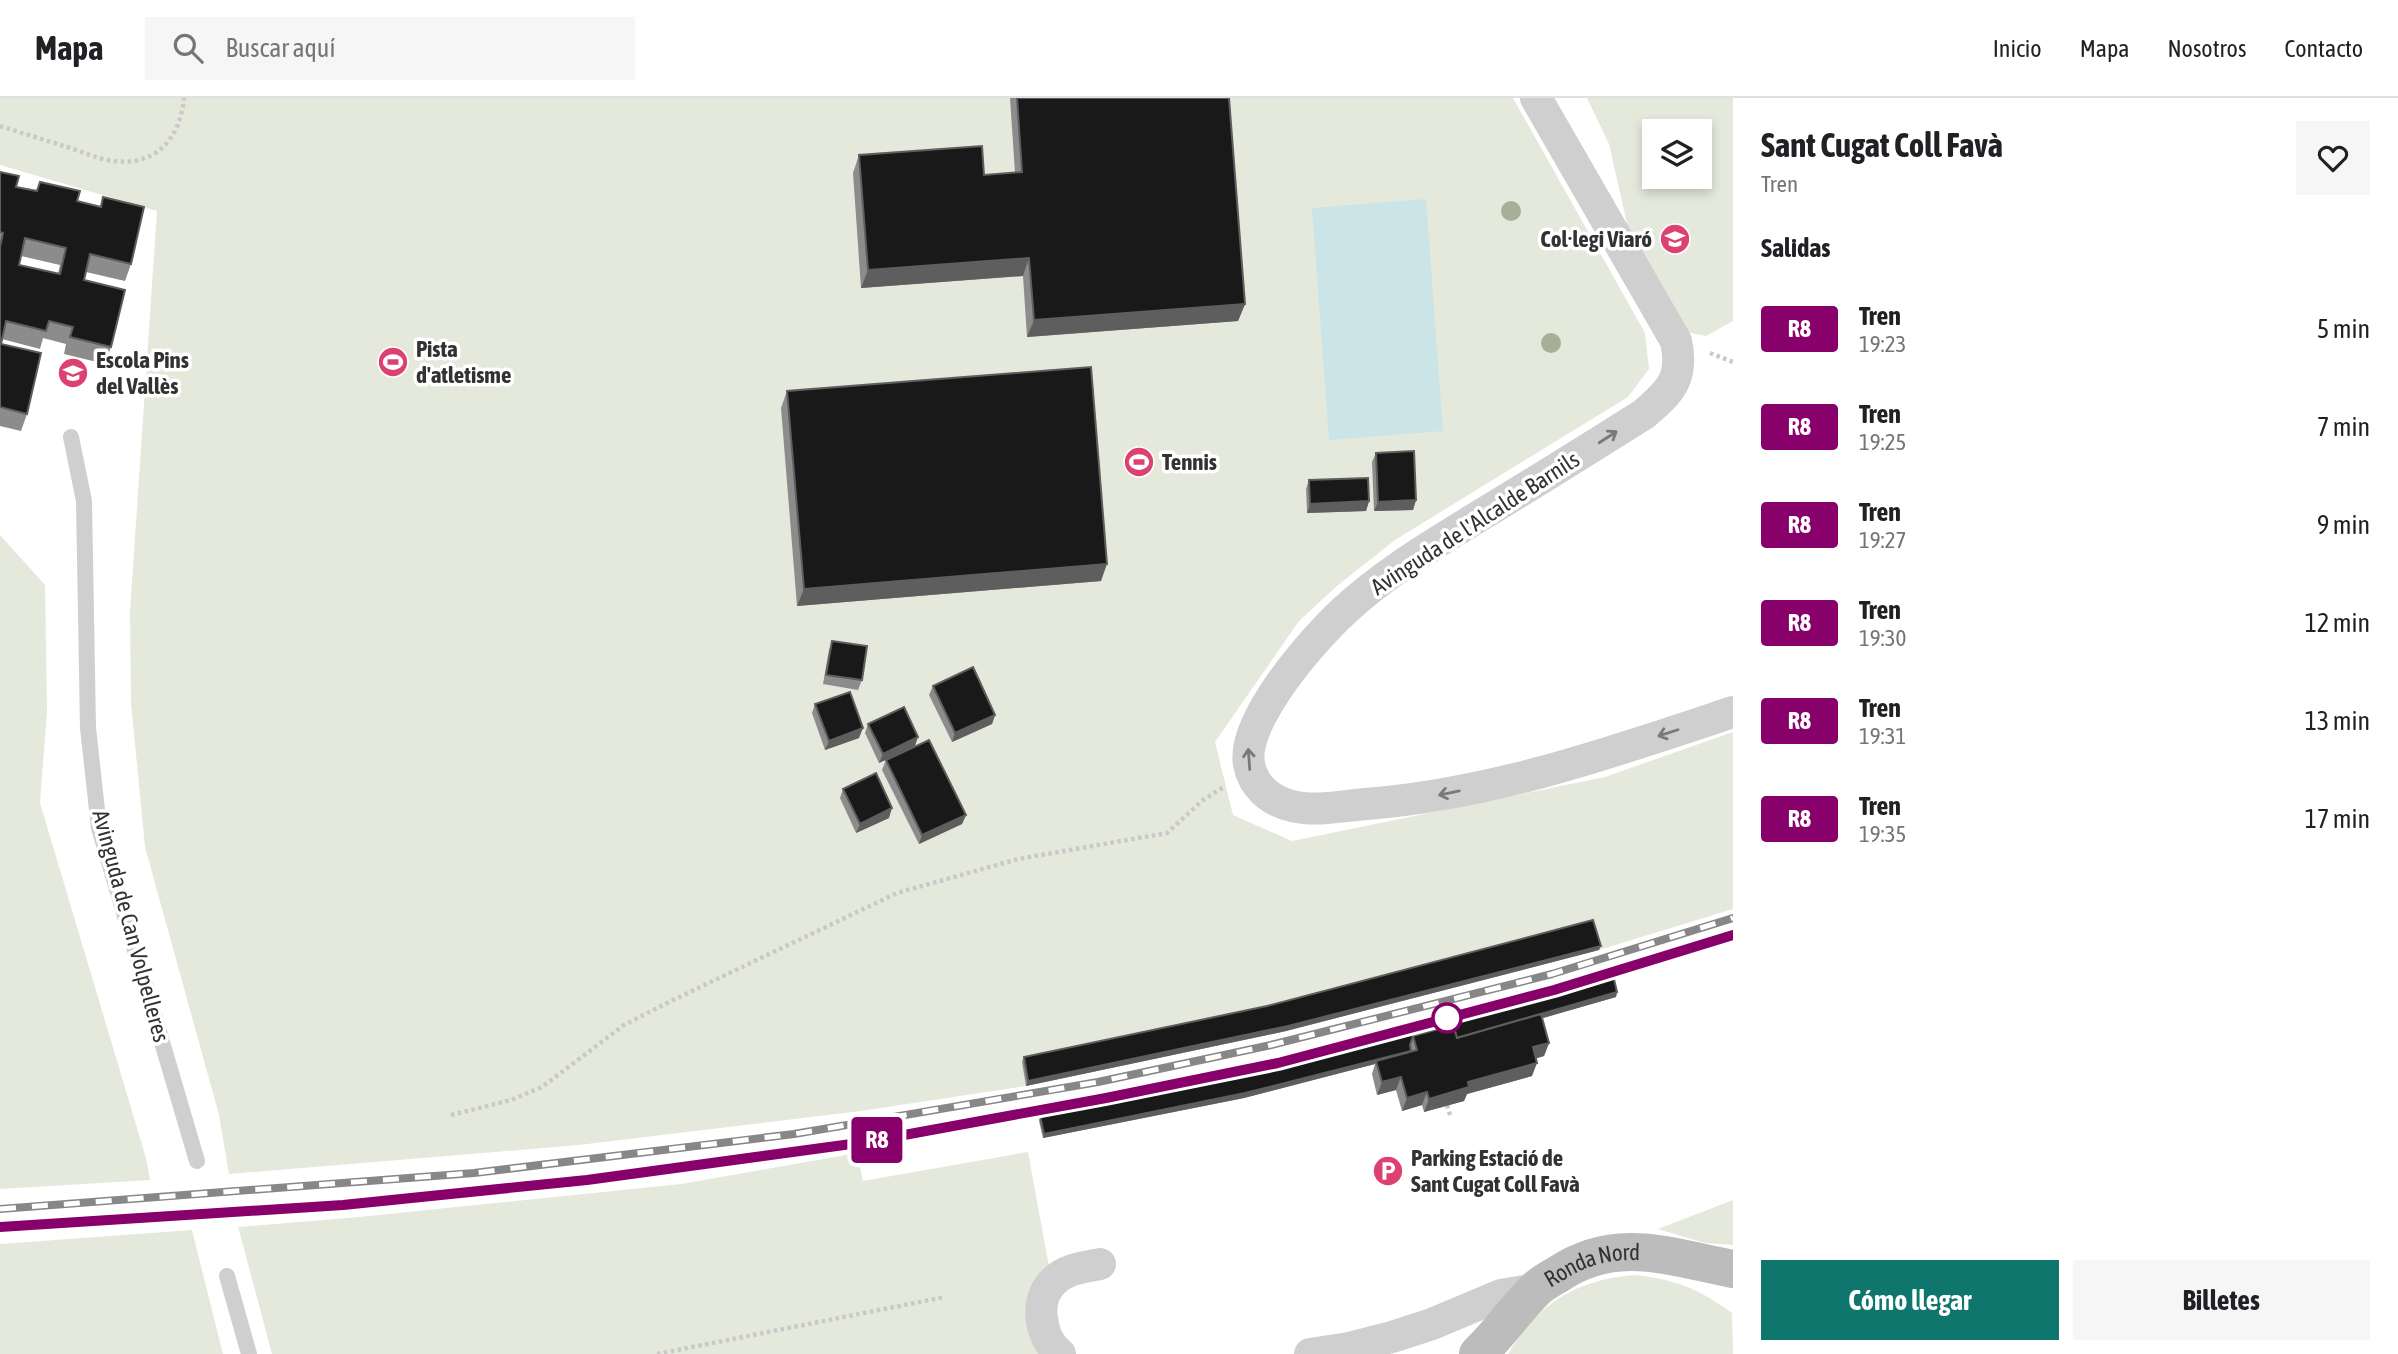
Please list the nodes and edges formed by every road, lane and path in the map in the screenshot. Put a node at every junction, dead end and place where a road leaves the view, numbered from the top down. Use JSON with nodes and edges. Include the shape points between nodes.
{"nodes":[{"id":1,"x":184,"y":98,"type":"edge"},
{"id":2,"x":1536,"y":98,"type":"edge"},
{"id":3,"x":0,"y":126,"type":"edge"},
{"id":4,"x":71,"y":437,"type":"dead end"},
{"id":5,"x":1733,"y":712,"type":"edge"},
{"id":6,"x":1250,"y":772,"type":"junction"},
{"id":7,"x":1447,"y":1105,"type":"edge"},
{"id":8,"x":451,"y":1115,"type":"dead end"},
{"id":9,"x":1451,"y":1118,"type":"dead end"},
{"id":10,"x":197,"y":1161,"type":"dead end"},
{"id":11,"x":1100,"y":1264,"type":"dead end"},
{"id":12,"x":1725,"y":1271,"type":"edge"},
{"id":13,"x":227,"y":1276,"type":"dead end"},
{"id":14,"x":1536,"y":1289,"type":"junction"},
{"id":15,"x":945,"y":1297,"type":"dead end"},
{"id":16,"x":1489,"y":1348,"type":"edge"},
{"id":17,"x":249,"y":1354,"type":"edge"},
{"id":18,"x":657,"y":1354,"type":"edge"},
{"id":19,"x":1060,"y":1354,"type":"edge"},
{"id":20,"x":1310,"y":1354,"type":"edge"}],
"edges":[{"from":1,"to":3,"type":"path","via":[[176,130],[166,145],[152,157],[133,162],[109,160]]},
{"from":6,"to":2,"type":"street","name":"Avinguda de l'Alcalde Barnils","one_way":true,"via":[[1249,739],[1258,722],[1284,680],[1344,611],[1428,548],[1644,414],[1673,386],[1678,371],[1676,341]]},
{"from":4,"to":10,"type":"lane","name":"Avinguda de Can Volpelleres","via":[[84,501],[88,728],[99,828]]},
{"from":5,"to":6,"type":"street","one_way":true,"via":[[1541,774],[1416,799],[1292,806],[1259,788]]},
{"from":6,"to":8,"type":"path","via":[[1203,800],[1167,832],[1018,859],[897,893],[624,1026],[542,1087]]},
{"from":7,"to":9,"type":"path"},
{"from":11,"to":19,"type":"street","via":[[1073,1269],[1053,1281],[1045,1295],[1040,1315],[1045,1335]]},
{"from":12,"to":14,"type":"main road","name":"Ronda Nord","via":[[1636,1250],[1569,1266]]},
{"from":13,"to":17,"type":"lane"},
{"from":14,"to":16,"type":"main road","name":"Ronda Nord"},
{"from":14,"to":20,"type":"street","via":[[1501,1295],[1392,1337]]},
{"from":15,"to":18,"type":"path"}]}
